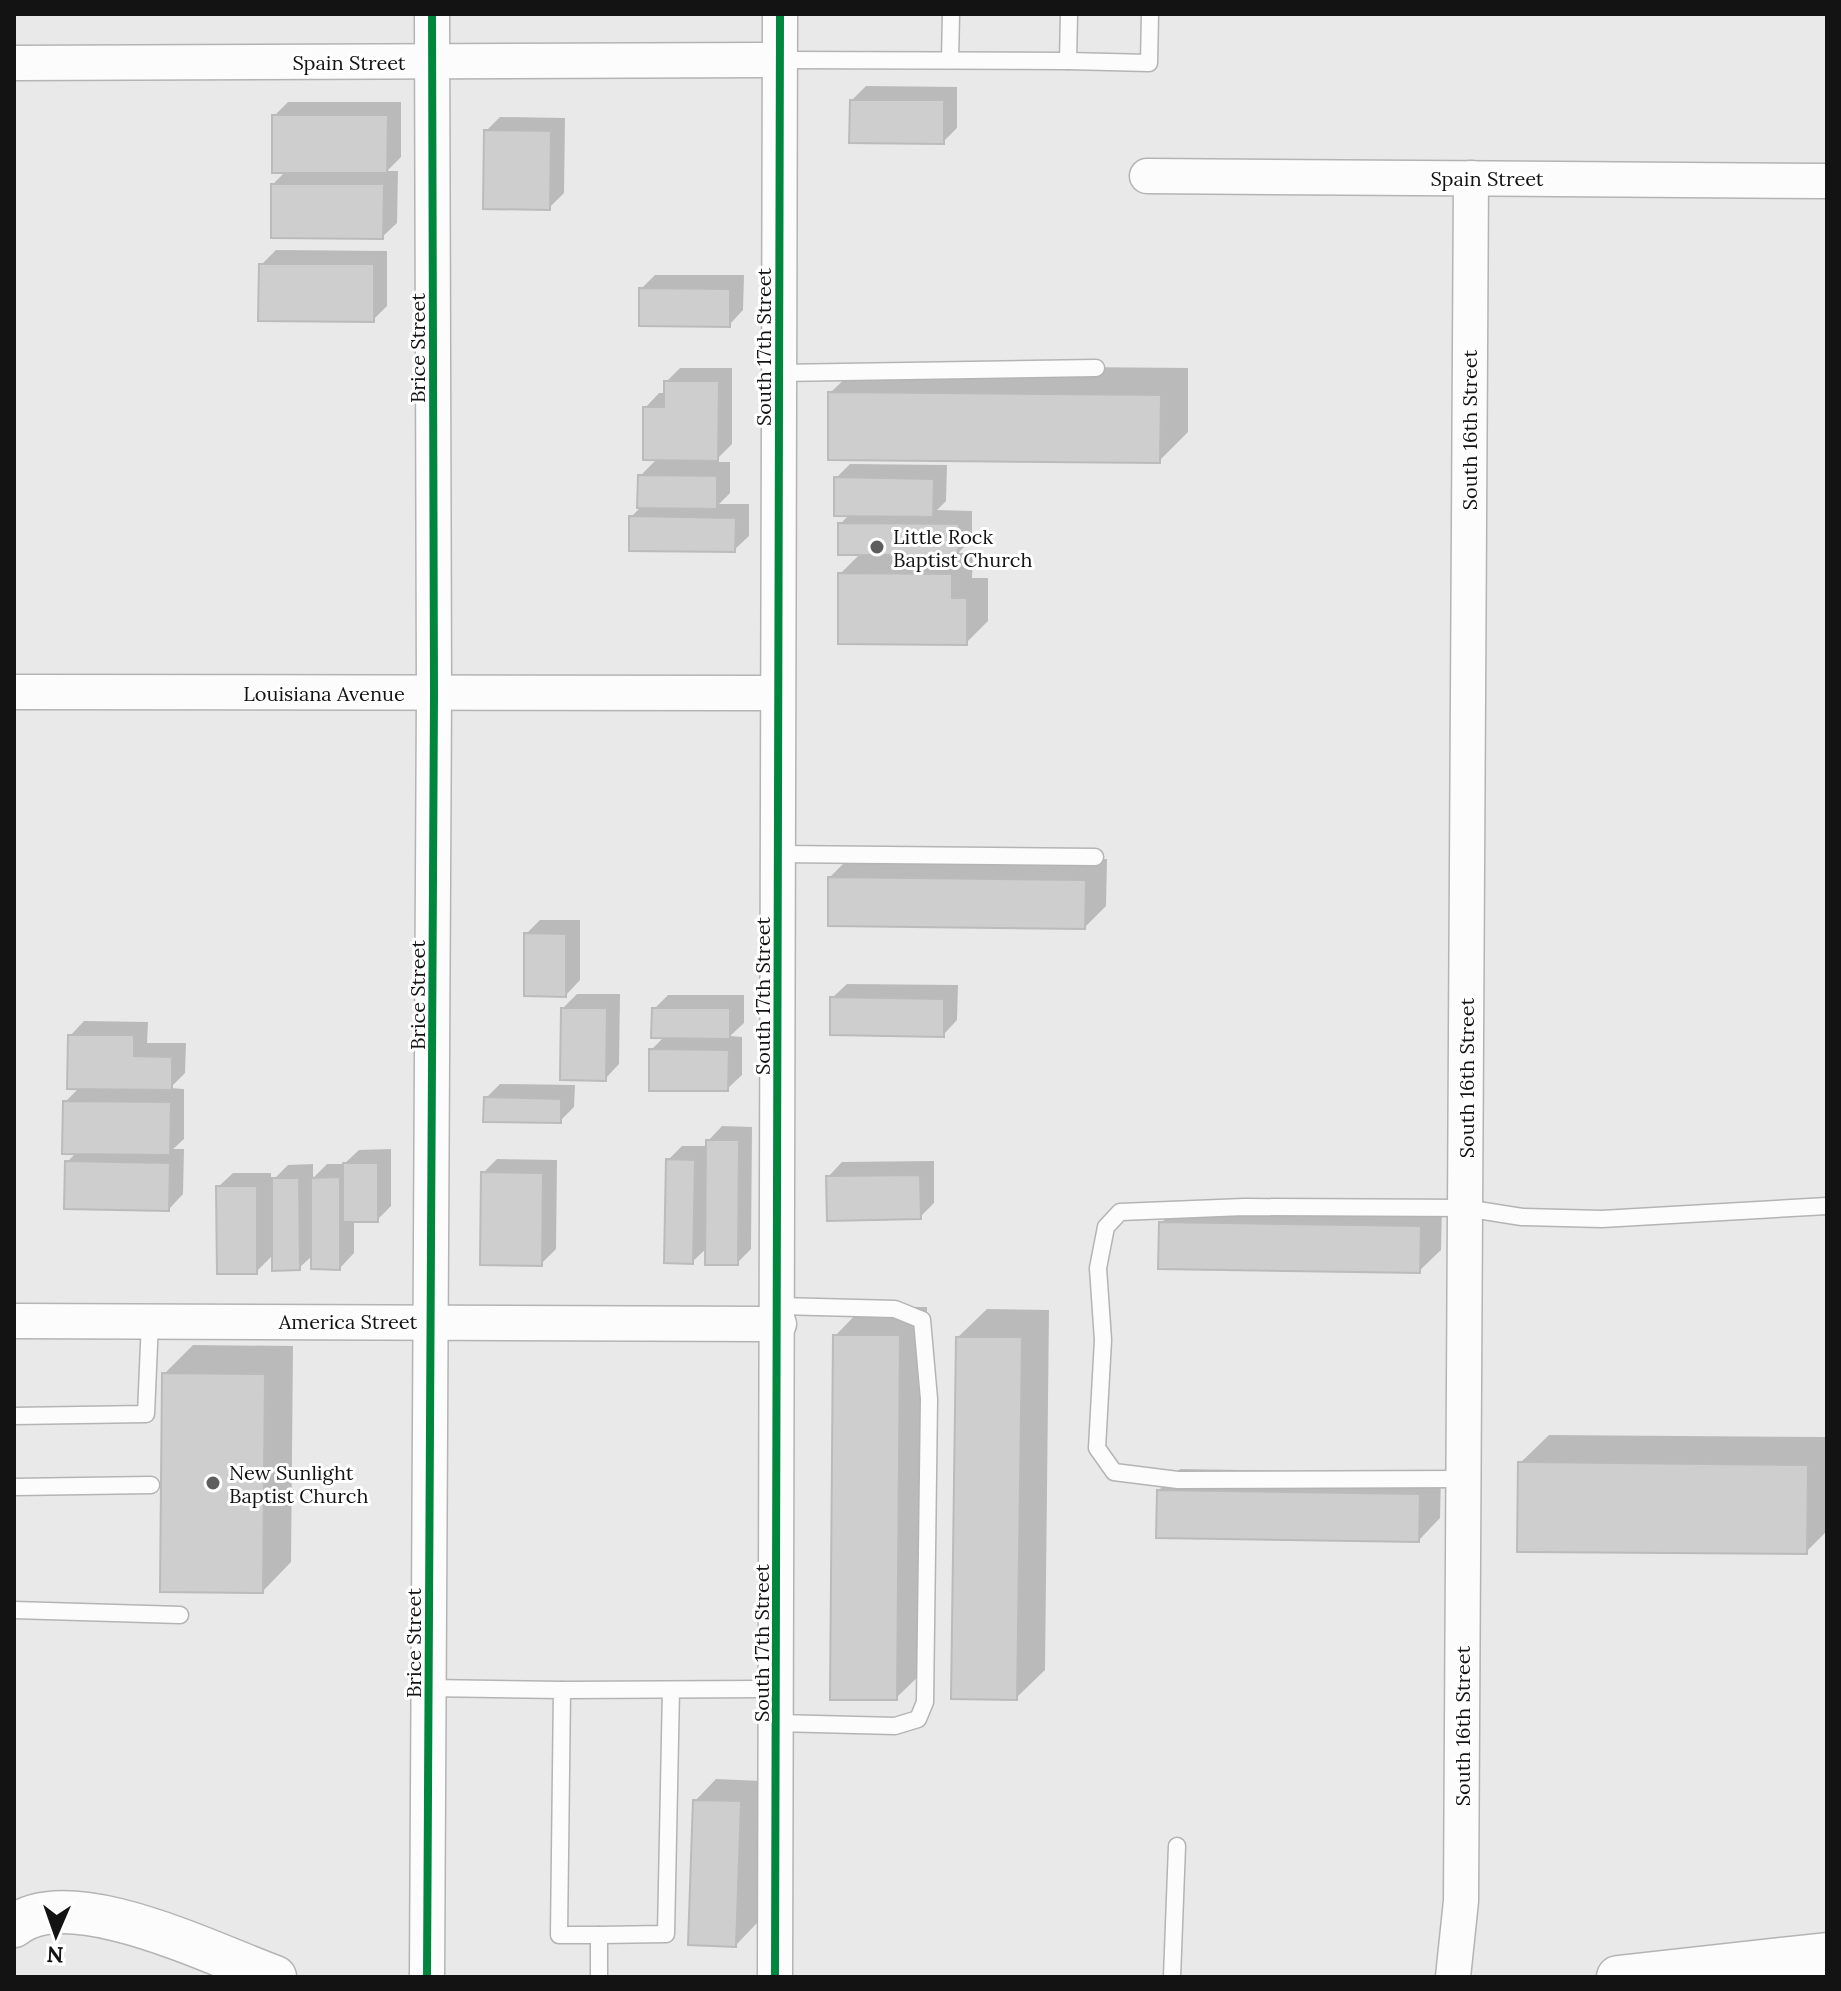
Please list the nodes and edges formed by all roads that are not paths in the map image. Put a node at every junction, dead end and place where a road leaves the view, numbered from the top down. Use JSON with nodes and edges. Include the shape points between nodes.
{"nodes":[{"id":1,"x":432,"y":14,"type":"edge"},
{"id":2,"x":780,"y":14,"type":"edge"},
{"id":3,"x":951,"y":14,"type":"edge"},
{"id":4,"x":1069,"y":14,"type":"edge"},
{"id":5,"x":1150,"y":14,"type":"edge"},
{"id":6,"x":780,"y":60,"type":"junction"},
{"id":7,"x":950,"y":60,"type":"junction"},
{"id":8,"x":432,"y":61,"type":"junction"},
{"id":9,"x":1068,"y":61,"type":"junction"},
{"id":10,"x":14,"y":63,"type":"edge"},
{"id":11,"x":1147,"y":176,"type":"dead end"},
{"id":12,"x":1471,"y":178,"type":"junction"},
{"id":13,"x":1827,"y":181,"type":"edge"},
{"id":14,"x":1096,"y":368,"type":"dead end"},
{"id":15,"x":779,"y":373,"type":"junction"},
{"id":16,"x":14,"y":692,"type":"edge"},
{"id":17,"x":777,"y":693,"type":"junction"},
{"id":18,"x":434,"y":694,"type":"junction"},
{"id":19,"x":777,"y":854,"type":"junction"},
{"id":20,"x":1095,"y":857,"type":"dead end"},
{"id":21,"x":1827,"y":1206,"type":"edge"},
{"id":22,"x":1465,"y":1208,"type":"junction"},
{"id":23,"x":779,"y":1315,"type":"junction"},
{"id":24,"x":14,"y":1321,"type":"edge"},
{"id":25,"x":150,"y":1321,"type":"junction"},
{"id":26,"x":431,"y":1321,"type":"junction"},
{"id":27,"x":14,"y":1416,"type":"edge"},
{"id":28,"x":1463,"y":1479,"type":"junction"},
{"id":29,"x":151,"y":1485,"type":"dead end"},
{"id":30,"x":14,"y":1487,"type":"edge"},
{"id":31,"x":14,"y":1610,"type":"edge"},
{"id":32,"x":180,"y":1615,"type":"dead end"},
{"id":33,"x":429,"y":1688,"type":"junction"},
{"id":34,"x":777,"y":1689,"type":"junction"},
{"id":35,"x":562,"y":1690,"type":"junction"},
{"id":36,"x":671,"y":1690,"type":"junction"},
{"id":37,"x":777,"y":1723,"type":"junction"},
{"id":38,"x":1177,"y":1846,"type":"dead end"},
{"id":39,"x":14,"y":1926,"type":"edge"},
{"id":40,"x":599,"y":1935,"type":"junction"},
{"id":41,"x":1827,"y":1954,"type":"edge"},
{"id":42,"x":1827,"y":1969,"type":"edge"},
{"id":43,"x":275,"y":1977,"type":"edge"},
{"id":44,"x":427,"y":1977,"type":"edge"},
{"id":45,"x":599,"y":1977,"type":"edge"},
{"id":46,"x":775,"y":1977,"type":"edge"},
{"id":47,"x":1172,"y":1977,"type":"edge"},
{"id":48,"x":1453,"y":1977,"type":"edge"},
{"id":49,"x":1618,"y":1977,"type":"edge"},
{"id":50,"x":1802,"y":1977,"type":"edge"}],
"edges":[{"from":1,"to":8,"type":"street","name":"Brice Street"},
{"from":2,"to":6,"type":"street","name":"South 17th Street"},
{"from":3,"to":7,"type":"lane"},
{"from":4,"to":9,"type":"lane"},
{"from":5,"to":9,"type":"lane","via":[[1149,63]]},
{"from":6,"to":7,"type":"lane"},
{"from":6,"to":8,"type":"street","name":"Spain Street"},
{"from":6,"to":15,"type":"street","name":"South 17th Street"},
{"from":7,"to":9,"type":"lane"},
{"from":8,"to":10,"type":"street","name":"Spain Street"},
{"from":8,"to":18,"type":"street","name":"Brice Street"},
{"from":11,"to":12,"type":"street","name":"Spain Street"},
{"from":12,"to":13,"type":"street","name":"Spain Street"},
{"from":12,"to":22,"type":"street","name":"South 16th Street"},
{"from":14,"to":15,"type":"lane"},
{"from":15,"to":17,"type":"street","name":"South 17th Street"},
{"from":16,"to":18,"type":"street","name":"Louisiana Avenue"},
{"from":17,"to":18,"type":"street","name":"Louisiana Avenue"},
{"from":17,"to":19,"type":"street","name":"South 17th Street"},
{"from":18,"to":26,"type":"street","name":"Brice Street"},
{"from":19,"to":20,"type":"lane"},
{"from":19,"to":23,"type":"street","name":"South 17th Street"},
{"from":21,"to":22,"type":"lane","via":[[1602,1219],[1522,1217]]},
{"from":22,"to":28,"type":"street","name":"South 16th Street"},
{"from":22,"to":28,"type":"lane","via":[[1120,1212],[1106,1227],[1098,1268],[1103,1340],[1097,1448],[1114,1472],[1178,1480]]},
{"from":23,"to":26,"type":"street","name":"America Street"},
{"from":23,"to":34,"type":"street","name":"South 17th Street"},
{"from":23,"to":37,"type":"lane","via":[[895,1309],[922,1320],[929,1399],[925,1702],[918,1719],[895,1726]]},
{"from":24,"to":25,"type":"street","name":"America Street"},
{"from":25,"to":26,"type":"street","name":"America Street"},
{"from":25,"to":27,"type":"lane","via":[[146,1414]]},
{"from":26,"to":33,"type":"street","name":"Brice Street"},
{"from":28,"to":48,"type":"street","name":"South 16th Street","via":[[1461,1901]]},
{"from":29,"to":30,"type":"lane"},
{"from":31,"to":32,"type":"lane"},
{"from":33,"to":35,"type":"lane"},
{"from":33,"to":44,"type":"street","name":"Brice Street"},
{"from":34,"to":36,"type":"lane"},
{"from":34,"to":37,"type":"street","name":"South 17th Street"},
{"from":35,"to":36,"type":"lane"},
{"from":35,"to":40,"type":"lane","via":[[559,1935]]},
{"from":36,"to":40,"type":"lane","via":[[666,1934]]},
{"from":37,"to":46,"type":"street","name":"South 17th Street"},
{"from":38,"to":47,"type":"lane"},
{"from":39,"to":43,"type":"street","via":[[44,1912],[97,1913]]},
{"from":40,"to":45,"type":"lane"},
{"from":41,"to":49,"type":"street"},
{"from":42,"to":50,"type":"street"}]}
